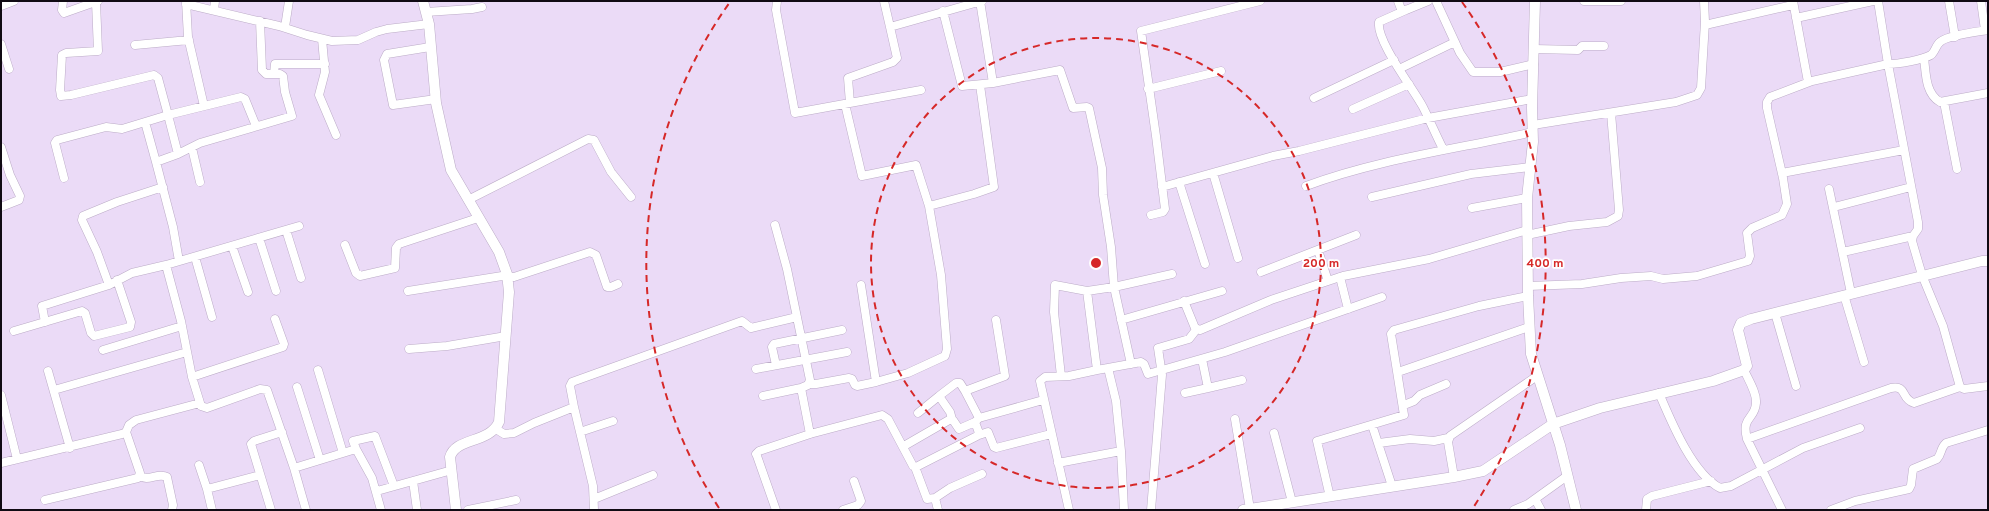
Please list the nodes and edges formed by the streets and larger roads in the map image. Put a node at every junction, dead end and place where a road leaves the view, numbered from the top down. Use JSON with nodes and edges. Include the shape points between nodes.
{"nodes":[{"id":1,"x":14,"y":1,"type":"edge"},
{"id":2,"x":63,"y":1,"type":"edge"},
{"id":3,"x":97,"y":1,"type":"edge"},
{"id":4,"x":215,"y":1,"type":"edge"},
{"id":5,"x":289,"y":1,"type":"edge"},
{"id":6,"x":423,"y":1,"type":"edge"},
{"id":7,"x":777,"y":1,"type":"edge"},
{"id":8,"x":884,"y":1,"type":"edge"},
{"id":9,"x":981,"y":1,"type":"edge"},
{"id":10,"x":1260,"y":1,"type":"edge"},
{"id":11,"x":1398,"y":1,"type":"edge"},
{"id":12,"x":1428,"y":1,"type":"edge"},
{"id":13,"x":1436,"y":1,"type":"edge"},
{"id":14,"x":1535,"y":1,"type":"edge"},
{"id":15,"x":1584,"y":1,"type":"edge"},
{"id":16,"x":1620,"y":1,"type":"edge"},
{"id":17,"x":1704,"y":1,"type":"edge"},
{"id":18,"x":1873,"y":1,"type":"edge"},
{"id":19,"x":1878,"y":1,"type":"edge"},
{"id":20,"x":1949,"y":1,"type":"edge"},
{"id":21,"x":1981,"y":1,"type":"edge"},
{"id":22,"x":186,"y":2,"type":"edge"},
{"id":23,"x":1793,"y":3,"type":"edge"},
{"id":24,"x":1,"y":6,"type":"edge"},
{"id":25,"x":482,"y":7,"type":"dead end"},
{"id":26,"x":214,"y":10,"type":"junction"},
{"id":27,"x":1406,"y":10,"type":"junction"},
{"id":28,"x":943,"y":11,"type":"junction"},
{"id":29,"x":426,"y":12,"type":"junction"},
{"id":30,"x":1796,"y":18,"type":"junction"},
{"id":31,"x":260,"y":21,"type":"junction"},
{"id":32,"x":429,"y":24,"type":"junction"},
{"id":33,"x":1705,"y":25,"type":"junction"},
{"id":34,"x":890,"y":26,"type":"junction"},
{"id":35,"x":285,"y":27,"type":"junction"},
{"id":36,"x":1987,"y":30,"type":"edge"},
{"id":37,"x":1956,"y":37,"type":"junction"},
{"id":38,"x":322,"y":39,"type":"junction"},
{"id":39,"x":189,"y":40,"type":"junction"},
{"id":40,"x":1455,"y":42,"type":"junction"},
{"id":41,"x":1,"y":44,"type":"edge"},
{"id":42,"x":135,"y":45,"type":"dead end"},
{"id":43,"x":1604,"y":46,"type":"dead end"},
{"id":44,"x":430,"y":47,"type":"junction"},
{"id":45,"x":1534,"y":49,"type":"junction"},
{"id":46,"x":1924,"y":58,"type":"junction"},
{"id":47,"x":1394,"y":60,"type":"junction"},
{"id":48,"x":325,"y":64,"type":"junction"},
{"id":49,"x":1534,"y":64,"type":"junction"},
{"id":50,"x":1888,"y":64,"type":"junction"},
{"id":51,"x":10,"y":69,"type":"dead end"},
{"id":52,"x":1399,"y":69,"type":"junction"},
{"id":53,"x":1220,"y":71,"type":"dead end"},
{"id":54,"x":274,"y":74,"type":"junction"},
{"id":55,"x":1808,"y":82,"type":"junction"},
{"id":56,"x":993,"y":83,"type":"junction"},
{"id":57,"x":1409,"y":84,"type":"junction"},
{"id":58,"x":980,"y":85,"type":"junction"},
{"id":59,"x":1148,"y":89,"type":"junction"},
{"id":60,"x":921,"y":90,"type":"dead end"},
{"id":61,"x":1988,"y":93,"type":"edge"},
{"id":62,"x":1314,"y":98,"type":"dead end"},
{"id":63,"x":436,"y":99,"type":"junction"},
{"id":64,"x":1532,"y":99,"type":"junction"},
{"id":65,"x":1944,"y":102,"type":"junction"},
{"id":66,"x":848,"y":104,"type":"junction"},
{"id":67,"x":204,"y":106,"type":"junction"},
{"id":68,"x":1353,"y":109,"type":"dead end"},
{"id":69,"x":1611,"y":113,"type":"junction"},
{"id":70,"x":168,"y":115,"type":"junction"},
{"id":71,"x":1428,"y":118,"type":"junction"},
{"id":72,"x":145,"y":122,"type":"junction"},
{"id":73,"x":256,"y":126,"type":"junction"},
{"id":74,"x":1533,"y":128,"type":"junction"},
{"id":75,"x":336,"y":135,"type":"dead end"},
{"id":76,"x":1,"y":147,"type":"edge"},
{"id":77,"x":192,"y":148,"type":"junction"},
{"id":78,"x":1443,"y":150,"type":"junction"},
{"id":79,"x":1904,"y":150,"type":"junction"},
{"id":80,"x":178,"y":154,"type":"junction"},
{"id":81,"x":156,"y":162,"type":"junction"},
{"id":82,"x":1530,"y":167,"type":"junction"},
{"id":83,"x":1956,"y":169,"type":"dead end"},
{"id":84,"x":1213,"y":173,"type":"junction"},
{"id":85,"x":1782,"y":173,"type":"junction"},
{"id":86,"x":64,"y":178,"type":"dead end"},
{"id":87,"x":200,"y":182,"type":"dead end"},
{"id":88,"x":1180,"y":182,"type":"junction"},
{"id":89,"x":1306,"y":186,"type":"dead end"},
{"id":90,"x":163,"y":187,"type":"junction"},
{"id":91,"x":1911,"y":187,"type":"junction"},
{"id":92,"x":1162,"y":188,"type":"junction"},
{"id":93,"x":1829,"y":189,"type":"dead end"},
{"id":94,"x":631,"y":197,"type":"dead end"},
{"id":95,"x":1372,"y":197,"type":"dead end"},
{"id":96,"x":1527,"y":198,"type":"junction"},
{"id":97,"x":468,"y":200,"type":"junction"},
{"id":98,"x":929,"y":206,"type":"junction"},
{"id":99,"x":1,"y":207,"type":"edge"},
{"id":100,"x":1834,"y":207,"type":"junction"},
{"id":101,"x":1472,"y":208,"type":"dead end"},
{"id":102,"x":1151,"y":215,"type":"dead end"},
{"id":103,"x":478,"y":218,"type":"junction"},
{"id":104,"x":775,"y":225,"type":"dead end"},
{"id":105,"x":299,"y":226,"type":"dead end"},
{"id":106,"x":286,"y":230,"type":"junction"},
{"id":107,"x":1527,"y":233,"type":"junction"},
{"id":108,"x":1356,"y":235,"type":"dead end"},
{"id":109,"x":1913,"y":236,"type":"junction"},
{"id":110,"x":259,"y":238,"type":"junction"},
{"id":111,"x":345,"y":245,"type":"dead end"},
{"id":112,"x":232,"y":246,"type":"junction"},
{"id":113,"x":1318,"y":250,"type":"junction"},
{"id":114,"x":1843,"y":252,"type":"junction"},
{"id":115,"x":195,"y":257,"type":"junction"},
{"id":116,"x":1238,"y":258,"type":"dead end"},
{"id":117,"x":179,"y":261,"type":"junction"},
{"id":118,"x":1988,"y":261,"type":"edge"},
{"id":119,"x":1205,"y":264,"type":"dead end"},
{"id":120,"x":166,"y":265,"type":"junction"},
{"id":121,"x":1260,"y":272,"type":"dead end"},
{"id":122,"x":1172,"y":274,"type":"dead end"},
{"id":123,"x":1922,"y":275,"type":"junction"},
{"id":124,"x":507,"y":277,"type":"junction"},
{"id":125,"x":1340,"y":277,"type":"junction"},
{"id":126,"x":301,"y":278,"type":"dead end"},
{"id":127,"x":117,"y":280,"type":"junction"},
{"id":128,"x":1328,"y":281,"type":"junction"},
{"id":129,"x":618,"y":284,"type":"dead end"},
{"id":130,"x":109,"y":285,"type":"junction"},
{"id":131,"x":861,"y":285,"type":"dead end"},
{"id":132,"x":1114,"y":287,"type":"junction"},
{"id":133,"x":276,"y":291,"type":"dead end"},
{"id":134,"x":408,"y":291,"type":"dead end"},
{"id":135,"x":1087,"y":291,"type":"junction"},
{"id":136,"x":1222,"y":291,"type":"dead end"},
{"id":137,"x":1528,"y":291,"type":"junction"},
{"id":138,"x":248,"y":292,"type":"dead end"},
{"id":139,"x":1848,"y":294,"type":"junction"},
{"id":140,"x":1382,"y":297,"type":"dead end"},
{"id":141,"x":1184,"y":301,"type":"junction"},
{"id":142,"x":1348,"y":309,"type":"junction"},
{"id":143,"x":1776,"y":313,"type":"junction"},
{"id":144,"x":797,"y":317,"type":"junction"},
{"id":145,"x":212,"y":318,"type":"dead end"},
{"id":146,"x":275,"y":319,"type":"dead end"},
{"id":147,"x":996,"y":320,"type":"dead end"},
{"id":148,"x":1121,"y":320,"type":"junction"},
{"id":149,"x":45,"y":322,"type":"junction"},
{"id":150,"x":182,"y":326,"type":"junction"},
{"id":151,"x":1529,"y":327,"type":"junction"},
{"id":152,"x":842,"y":330,"type":"dead end"},
{"id":153,"x":1196,"y":330,"type":"junction"},
{"id":154,"x":14,"y":331,"type":"dead end"},
{"id":155,"x":506,"y":336,"type":"junction"},
{"id":156,"x":801,"y":338,"type":"junction"},
{"id":157,"x":409,"y":349,"type":"dead end"},
{"id":158,"x":103,"y":350,"type":"dead end"},
{"id":159,"x":187,"y":352,"type":"junction"},
{"id":160,"x":846,"y":352,"type":"dead end"},
{"id":161,"x":806,"y":359,"type":"junction"},
{"id":162,"x":1202,"y":359,"type":"junction"},
{"id":163,"x":1864,"y":362,"type":"dead end"},
{"id":164,"x":1131,"y":364,"type":"junction"},
{"id":165,"x":776,"y":365,"type":"junction"},
{"id":166,"x":1108,"y":368,"type":"junction"},
{"id":167,"x":756,"y":369,"type":"dead end"},
{"id":168,"x":318,"y":370,"type":"dead end"},
{"id":169,"x":1096,"y":370,"type":"junction"},
{"id":170,"x":1744,"y":370,"type":"junction"},
{"id":171,"x":48,"y":371,"type":"dead end"},
{"id":172,"x":1162,"y":371,"type":"junction"},
{"id":173,"x":1398,"y":372,"type":"junction"},
{"id":174,"x":1061,"y":376,"type":"junction"},
{"id":175,"x":192,"y":377,"type":"junction"},
{"id":176,"x":1242,"y":380,"type":"dead end"},
{"id":177,"x":1538,"y":380,"type":"junction"},
{"id":178,"x":876,"y":382,"type":"junction"},
{"id":179,"x":810,"y":384,"type":"junction"},
{"id":180,"x":1446,"y":384,"type":"dead end"},
{"id":181,"x":1796,"y":386,"type":"dead end"},
{"id":182,"x":1988,"y":386,"type":"edge"},
{"id":183,"x":297,"y":387,"type":"dead end"},
{"id":184,"x":1960,"y":387,"type":"junction"},
{"id":185,"x":801,"y":388,"type":"junction"},
{"id":186,"x":1208,"y":388,"type":"junction"},
{"id":187,"x":54,"y":390,"type":"junction"},
{"id":188,"x":965,"y":391,"type":"junction"},
{"id":189,"x":1185,"y":393,"type":"dead end"},
{"id":190,"x":1659,"y":393,"type":"junction"},
{"id":191,"x":1,"y":395,"type":"edge"},
{"id":192,"x":763,"y":396,"type":"dead end"},
{"id":193,"x":939,"y":396,"type":"junction"},
{"id":194,"x":1043,"y":400,"type":"junction"},
{"id":195,"x":200,"y":403,"type":"junction"},
{"id":196,"x":1404,"y":405,"type":"junction"},
{"id":197,"x":574,"y":407,"type":"junction"},
{"id":198,"x":918,"y":413,"type":"dead end"},
{"id":199,"x":952,"y":419,"type":"junction"},
{"id":200,"x":1235,"y":419,"type":"dead end"},
{"id":201,"x":977,"y":420,"type":"junction"},
{"id":202,"x":613,"y":421,"type":"dead end"},
{"id":203,"x":1553,"y":424,"type":"junction"},
{"id":204,"x":1372,"y":426,"type":"junction"},
{"id":205,"x":496,"y":428,"type":"junction"},
{"id":206,"x":1860,"y":428,"type":"dead end"},
{"id":207,"x":5,"y":429,"type":"edge"},
{"id":208,"x":1988,"y":430,"type":"edge"},
{"id":209,"x":126,"y":432,"type":"junction"},
{"id":210,"x":282,"y":432,"type":"junction"},
{"id":211,"x":580,"y":432,"type":"junction"},
{"id":212,"x":1274,"y":433,"type":"dead end"},
{"id":213,"x":810,"y":434,"type":"junction"},
{"id":214,"x":1051,"y":434,"type":"junction"},
{"id":215,"x":979,"y":435,"type":"junction"},
{"id":216,"x":1448,"y":438,"type":"junction"},
{"id":217,"x":1747,"y":438,"type":"junction"},
{"id":218,"x":1378,"y":443,"type":"junction"},
{"id":219,"x":904,"y":446,"type":"junction"},
{"id":220,"x":70,"y":448,"type":"junction"},
{"id":221,"x":356,"y":449,"type":"junction"},
{"id":222,"x":1121,"y":451,"type":"junction"},
{"id":223,"x":344,"y":453,"type":"junction"},
{"id":224,"x":17,"y":459,"type":"junction"},
{"id":225,"x":320,"y":460,"type":"junction"},
{"id":226,"x":1,"y":463,"type":"edge"},
{"id":227,"x":1058,"y":463,"type":"junction"},
{"id":228,"x":200,"y":465,"type":"dead end"},
{"id":229,"x":915,"y":467,"type":"junction"},
{"id":230,"x":294,"y":468,"type":"junction"},
{"id":231,"x":1762,"y":468,"type":"junction"},
{"id":232,"x":452,"y":470,"type":"junction"},
{"id":233,"x":982,"y":474,"type":"dead end"},
{"id":234,"x":260,"y":475,"type":"junction"},
{"id":235,"x":653,"y":475,"type":"dead end"},
{"id":236,"x":140,"y":476,"type":"junction"},
{"id":237,"x":1567,"y":476,"type":"junction"},
{"id":238,"x":1454,"y":477,"type":"junction"},
{"id":239,"x":413,"y":481,"type":"junction"},
{"id":240,"x":854,"y":481,"type":"dead end"},
{"id":241,"x":1711,"y":481,"type":"junction"},
{"id":242,"x":394,"y":486,"type":"junction"},
{"id":243,"x":1392,"y":486,"type":"junction"},
{"id":244,"x":207,"y":489,"type":"junction"},
{"id":245,"x":377,"y":491,"type":"junction"},
{"id":246,"x":1330,"y":497,"type":"junction"},
{"id":247,"x":935,"y":498,"type":"junction"},
{"id":248,"x":594,"y":499,"type":"junction"},
{"id":249,"x":1535,"y":499,"type":"junction"},
{"id":250,"x":45,"y":500,"type":"dead end"},
{"id":251,"x":516,"y":500,"type":"dead end"},
{"id":252,"x":1292,"y":502,"type":"junction"},
{"id":253,"x":1273,"y":508,"type":"edge"},
{"id":254,"x":1247,"y":509,"type":"edge"},
{"id":255,"x":172,"y":510,"type":"edge"},
{"id":256,"x":212,"y":510,"type":"edge"},
{"id":257,"x":271,"y":510,"type":"edge"},
{"id":258,"x":306,"y":510,"type":"edge"},
{"id":259,"x":381,"y":510,"type":"edge"},
{"id":260,"x":417,"y":510,"type":"edge"},
{"id":261,"x":456,"y":510,"type":"edge"},
{"id":262,"x":468,"y":510,"type":"edge"},
{"id":263,"x":594,"y":510,"type":"edge"},
{"id":264,"x":776,"y":510,"type":"edge"},
{"id":265,"x":843,"y":510,"type":"edge"},
{"id":266,"x":938,"y":510,"type":"edge"},
{"id":267,"x":1069,"y":510,"type":"edge"},
{"id":268,"x":1124,"y":510,"type":"edge"},
{"id":269,"x":1151,"y":510,"type":"edge"},
{"id":270,"x":1514,"y":510,"type":"edge"},
{"id":271,"x":1541,"y":510,"type":"edge"},
{"id":272,"x":1576,"y":510,"type":"edge"},
{"id":273,"x":1646,"y":510,"type":"edge"},
{"id":274,"x":1782,"y":510,"type":"edge"},
{"id":275,"x":1831,"y":510,"type":"edge"}],
"edges":[{"from":1,"to":24,"type":"street"},
{"from":2,"to":3,"type":"street","via":[[64,13]]},
{"from":3,"to":70,"type":"street","via":[[98,51],[62,55],[62,96],[154,75],[158,78]]},
{"from":4,"to":26,"type":"street"},
{"from":5,"to":35,"type":"street"},
{"from":6,"to":29,"type":"street"},
{"from":7,"to":66,"type":"street","via":[[776,10],[794,112]]},
{"from":8,"to":34,"type":"street"},
{"from":9,"to":28,"type":"street"},
{"from":9,"to":56,"type":"street"},
{"from":10,"to":59,"type":"street","via":[[1142,30],[1140,34]]},
{"from":11,"to":27,"type":"street","via":[[1401,9]]},
{"from":12,"to":27,"type":"street"},
{"from":13,"to":40,"type":"street"},
{"from":14,"to":45,"type":"street"},
{"from":15,"to":16,"type":"street"},
{"from":17,"to":33,"type":"street"},
{"from":18,"to":30,"type":"street"},
{"from":19,"to":50,"type":"street"},
{"from":20,"to":37,"type":"street"},
{"from":21,"to":36,"type":"street"},
{"from":22,"to":26,"type":"street"},
{"from":22,"to":39,"type":"street"},
{"from":23,"to":30,"type":"street"},
{"from":23,"to":33,"type":"street"},
{"from":25,"to":29,"type":"street"},
{"from":26,"to":31,"type":"street"},
{"from":27,"to":47,"type":"street","via":[[1379,22],[1378,28]]},
{"from":28,"to":34,"type":"street"},
{"from":28,"to":58,"type":"street","via":[[961,84],[966,87]]},
{"from":29,"to":32,"type":"street"},
{"from":30,"to":55,"type":"street"},
{"from":31,"to":35,"type":"street"},
{"from":31,"to":54,"type":"street","via":[[262,70],[266,74]]},
{"from":32,"to":38,"type":"street","via":[[387,29],[358,40]]},
{"from":32,"to":44,"type":"street"},
{"from":33,"to":69,"type":"street","via":[[1701,88],[1697,95],[1676,102]]},
{"from":34,"to":66,"type":"street","via":[[897,58],[893,62],[848,78]]},
{"from":35,"to":38,"type":"street"},
{"from":36,"to":37,"type":"street"},
{"from":37,"to":46,"type":"street","via":[[1940,42],[1932,54]]},
{"from":38,"to":48,"type":"street"},
{"from":39,"to":42,"type":"street"},
{"from":39,"to":67,"type":"street"},
{"from":40,"to":49,"type":"street","via":[[1473,72],[1500,72]]},
{"from":40,"to":52,"type":"street"},
{"from":41,"to":51,"type":"street"},
{"from":43,"to":45,"type":"street","via":[[1586,45],[1578,50]]},
{"from":44,"to":63,"type":"street"},
{"from":44,"to":63,"type":"street","via":[[387,54],[384,60],[393,105]]},
{"from":45,"to":49,"type":"street"},
{"from":46,"to":50,"type":"street"},
{"from":46,"to":65,"type":"street","via":[[1928,87],[1933,98]]},
{"from":47,"to":52,"type":"street"},
{"from":47,"to":62,"type":"street"},
{"from":48,"to":54,"type":"street","via":[[275,64]]},
{"from":48,"to":75,"type":"street","via":[[319,95]]},
{"from":49,"to":64,"type":"street"},
{"from":50,"to":55,"type":"street"},
{"from":50,"to":79,"type":"street"},
{"from":52,"to":57,"type":"street"},
{"from":53,"to":59,"type":"street"},
{"from":54,"to":73,"type":"street","via":[[283,76],[284,92],[293,114]]},
{"from":55,"to":85,"type":"street","via":[[1770,97],[1767,102]]},
{"from":56,"to":58,"type":"street"},
{"from":56,"to":132,"type":"street","via":[[1060,70],[1073,108],[1089,108],[1102,168]]},
{"from":57,"to":68,"type":"street"},
{"from":57,"to":71,"type":"street"},
{"from":58,"to":98,"type":"street","via":[[994,187]]},
{"from":59,"to":92,"type":"street"},
{"from":60,"to":66,"type":"street"},
{"from":61,"to":65,"type":"street"},
{"from":63,"to":97,"type":"street","via":[[451,170]]},
{"from":64,"to":71,"type":"street"},
{"from":64,"to":74,"type":"street"},
{"from":65,"to":83,"type":"street"},
{"from":66,"to":98,"type":"street","via":[[862,176],[916,165]]},
{"from":67,"to":70,"type":"street"},
{"from":67,"to":73,"type":"street","via":[[244,97]]},
{"from":69,"to":74,"type":"street"},
{"from":69,"to":107,"type":"street","via":[[1618,216],[1607,222]]},
{"from":70,"to":72,"type":"street"},
{"from":70,"to":80,"type":"street"},
{"from":71,"to":78,"type":"street"},
{"from":71,"to":84,"type":"street"},
{"from":72,"to":81,"type":"street"},
{"from":72,"to":86,"type":"street","via":[[122,128],[106,127],[57,140],[55,142]]},
{"from":73,"to":77,"type":"street"},
{"from":74,"to":78,"type":"street","via":[[1474,145]]},
{"from":74,"to":82,"type":"street"},
{"from":76,"to":99,"type":"street","via":[[20,196],[19,200]]},
{"from":77,"to":80,"type":"street"},
{"from":77,"to":87,"type":"street"},
{"from":78,"to":89,"type":"street","via":[[1356,169]]},
{"from":79,"to":85,"type":"street"},
{"from":79,"to":91,"type":"street"},
{"from":80,"to":81,"type":"street"},
{"from":81,"to":90,"type":"street"},
{"from":82,"to":95,"type":"street","via":[[1471,174]]},
{"from":82,"to":96,"type":"street"},
{"from":84,"to":88,"type":"street"},
{"from":84,"to":116,"type":"street"},
{"from":85,"to":137,"type":"street","via":[[1787,204],[1782,216],[1752,228],[1747,233],[1750,256],[1744,263],[1697,276],[1663,279],[1651,276],[1621,278]]},
{"from":88,"to":92,"type":"street"},
{"from":88,"to":119,"type":"street"},
{"from":90,"to":117,"type":"street","via":[[174,227]]},
{"from":90,"to":130,"type":"street","via":[[117,202],[82,218],[98,252]]},
{"from":91,"to":100,"type":"street"},
{"from":91,"to":109,"type":"street","via":[[1918,229]]},
{"from":92,"to":102,"type":"street","via":[[1164,211]]},
{"from":93,"to":100,"type":"street"},
{"from":94,"to":97,"type":"street","via":[[611,172],[594,140],[588,139]]},
{"from":96,"to":101,"type":"street"},
{"from":96,"to":107,"type":"street"},
{"from":97,"to":103,"type":"street"},
{"from":98,"to":178,"type":"street","via":[[941,275],[947,353],[942,358],[908,373]]},
{"from":100,"to":114,"type":"street"},
{"from":103,"to":111,"type":"street","via":[[399,244],[396,248],[395,268],[360,276],[356,273]]},
{"from":103,"to":124,"type":"street","via":[[499,252]]},
{"from":104,"to":144,"type":"street"},
{"from":105,"to":106,"type":"street"},
{"from":106,"to":110,"type":"street"},
{"from":106,"to":126,"type":"street"},
{"from":107,"to":125,"type":"street","via":[[1429,259]]},
{"from":107,"to":137,"type":"street"},
{"from":108,"to":113,"type":"street"},
{"from":109,"to":114,"type":"street"},
{"from":109,"to":123,"type":"street","via":[[1912,241]]},
{"from":110,"to":112,"type":"street"},
{"from":110,"to":133,"type":"street"},
{"from":112,"to":115,"type":"street"},
{"from":112,"to":138,"type":"street"},
{"from":113,"to":121,"type":"street"},
{"from":113,"to":128,"type":"street"},
{"from":114,"to":139,"type":"street"},
{"from":115,"to":117,"type":"street"},
{"from":115,"to":145,"type":"street"},
{"from":117,"to":120,"type":"street"},
{"from":118,"to":123,"type":"street"},
{"from":120,"to":127,"type":"street","via":[[132,273]]},
{"from":120,"to":150,"type":"street"},
{"from":122,"to":132,"type":"street"},
{"from":123,"to":139,"type":"street"},
{"from":123,"to":184,"type":"street","via":[[1943,326]]},
{"from":124,"to":129,"type":"street","via":[[593,252],[607,287]]},
{"from":124,"to":134,"type":"street"},
{"from":124,"to":155,"type":"street","via":[[509,292]]},
{"from":125,"to":128,"type":"street"},
{"from":125,"to":142,"type":"street"},
{"from":127,"to":130,"type":"street"},
{"from":127,"to":149,"type":"street","via":[[131,322],[130,327],[94,336],[84,311]]},
{"from":128,"to":153,"type":"street","via":[[1271,300]]},
{"from":130,"to":149,"type":"street","via":[[42,306]]},
{"from":131,"to":178,"type":"street"},
{"from":132,"to":135,"type":"street"},
{"from":132,"to":148,"type":"street"},
{"from":135,"to":169,"type":"street"},
{"from":135,"to":174,"type":"street","via":[[1055,285],[1054,312]]},
{"from":136,"to":141,"type":"street"},
{"from":137,"to":151,"type":"street"},
{"from":137,"to":173,"type":"street","via":[[1398,328],[1391,334]]},
{"from":139,"to":143,"type":"street"},
{"from":139,"to":163,"type":"street"},
{"from":140,"to":142,"type":"street"},
{"from":141,"to":148,"type":"street"},
{"from":141,"to":153,"type":"street"},
{"from":142,"to":162,"type":"street"},
{"from":143,"to":170,"type":"street","via":[[1751,319],[1740,325],[1738,330],[1746,366]]},
{"from":143,"to":181,"type":"street"},
{"from":144,"to":156,"type":"street"},
{"from":144,"to":197,"type":"street","via":[[752,328],[742,321],[572,382],[570,386]]},
{"from":146,"to":175,"type":"street","via":[[283,347]]},
{"from":147,"to":188,"type":"street","via":[[1006,374]]},
{"from":148,"to":164,"type":"street"},
{"from":149,"to":154,"type":"street"},
{"from":150,"to":158,"type":"street"},
{"from":150,"to":159,"type":"street"},
{"from":151,"to":173,"type":"street"},
{"from":151,"to":177,"type":"street","via":[[1531,354]]},
{"from":152,"to":156,"type":"street"},
{"from":153,"to":172,"type":"street","via":[[1189,339],[1158,348]]},
{"from":155,"to":157,"type":"street","via":[[447,346]]},
{"from":155,"to":205,"type":"street","via":[[499,422]]},
{"from":156,"to":161,"type":"street"},
{"from":156,"to":165,"type":"street","via":[[773,345]]},
{"from":159,"to":175,"type":"street"},
{"from":159,"to":187,"type":"street"},
{"from":160,"to":161,"type":"street"},
{"from":161,"to":165,"type":"street"},
{"from":161,"to":179,"type":"street"},
{"from":162,"to":172,"type":"street"},
{"from":162,"to":186,"type":"street"},
{"from":164,"to":166,"type":"street"},
{"from":164,"to":172,"type":"street","via":[[1142,362],[1148,374]]},
{"from":165,"to":167,"type":"street"},
{"from":166,"to":169,"type":"street"},
{"from":166,"to":222,"type":"street","via":[[1116,401]]},
{"from":168,"to":223,"type":"street"},
{"from":169,"to":174,"type":"street"},
{"from":170,"to":190,"type":"street","via":[[1713,381]]},
{"from":170,"to":217,"type":"street","via":[[1756,401],[1756,407],[1744,428]]},
{"from":171,"to":187,"type":"street"},
{"from":172,"to":269,"type":"street"},
{"from":173,"to":196,"type":"street"},
{"from":174,"to":194,"type":"street","via":[[1042,378],[1040,384]]},
{"from":175,"to":195,"type":"street"},
{"from":176,"to":186,"type":"street"},
{"from":177,"to":203,"type":"street"},
{"from":177,"to":216,"type":"street","via":[[1486,410]]},
{"from":178,"to":179,"type":"street","via":[[857,386],[849,378]]},
{"from":179,"to":185,"type":"street"},
{"from":180,"to":196,"type":"street"},
{"from":182,"to":184,"type":"street","via":[[1964,389]]},
{"from":183,"to":225,"type":"street"},
{"from":184,"to":217,"type":"street","via":[[1914,403],[1906,398],[1902,389],[1891,388]]},
{"from":185,"to":192,"type":"street"},
{"from":185,"to":213,"type":"street"},
{"from":186,"to":189,"type":"street"},
{"from":187,"to":220,"type":"street"},
{"from":188,"to":193,"type":"street","via":[[958,382]]},
{"from":188,"to":201,"type":"street"},
{"from":190,"to":203,"type":"street","via":[[1600,408]]},
{"from":190,"to":241,"type":"street","via":[[1678,436]]},
{"from":191,"to":207,"type":"street"},
{"from":193,"to":198,"type":"street"},
{"from":193,"to":199,"type":"street"},
{"from":194,"to":201,"type":"street"},
{"from":194,"to":214,"type":"street"},
{"from":195,"to":209,"type":"street","via":[[136,420],[129,424]]},
{"from":195,"to":210,"type":"street","via":[[202,407],[207,408],[263,389],[269,393]]},
{"from":196,"to":204,"type":"street","via":[[1403,416]]},
{"from":197,"to":205,"type":"street","via":[[514,433],[504,434]]},
{"from":197,"to":211,"type":"street"},
{"from":199,"to":201,"type":"street","via":[[959,429]]},
{"from":199,"to":219,"type":"street"},
{"from":200,"to":254,"type":"street"},
{"from":201,"to":215,"type":"street"},
{"from":202,"to":211,"type":"street"},
{"from":203,"to":237,"type":"street"},
{"from":203,"to":238,"type":"street","via":[[1483,471]]},
{"from":204,"to":218,"type":"street"},
{"from":204,"to":246,"type":"street","via":[[1317,442]]},
{"from":205,"to":232,"type":"street","via":[[484,437],[454,449],[450,457]]},
{"from":206,"to":231,"type":"street","via":[[1803,448]]},
{"from":207,"to":224,"type":"street"},
{"from":208,"to":275,"type":"street","via":[[1946,443],[1942,446],[1937,459],[1913,469],[1909,489],[1855,501]]},
{"from":209,"to":220,"type":"street"},
{"from":209,"to":236,"type":"street"},
{"from":210,"to":230,"type":"street"},
{"from":210,"to":234,"type":"street","via":[[251,444]]},
{"from":211,"to":248,"type":"street"},
{"from":212,"to":252,"type":"street"},
{"from":213,"to":219,"type":"street","via":[[882,415],[888,419]]},
{"from":213,"to":264,"type":"street","via":[[756,454]]},
{"from":214,"to":215,"type":"street","via":[[996,448],[988,432]]},
{"from":214,"to":227,"type":"street"},
{"from":215,"to":229,"type":"street"},
{"from":216,"to":218,"type":"street","via":[[1434,442],[1410,439]]},
{"from":216,"to":238,"type":"street"},
{"from":217,"to":231,"type":"street"},
{"from":218,"to":243,"type":"street"},
{"from":219,"to":229,"type":"street"},
{"from":220,"to":224,"type":"street"},
{"from":221,"to":223,"type":"street"},
{"from":221,"to":242,"type":"street","via":[[353,441],[375,436]]},
{"from":221,"to":245,"type":"street"},
{"from":222,"to":227,"type":"street"},
{"from":222,"to":268,"type":"street"},
{"from":223,"to":225,"type":"street"},
{"from":224,"to":226,"type":"street"},
{"from":225,"to":230,"type":"street"},
{"from":227,"to":267,"type":"street"},
{"from":228,"to":244,"type":"street"},
{"from":229,"to":247,"type":"street","via":[[927,498]]},
{"from":230,"to":258,"type":"street"},
{"from":231,"to":241,"type":"street","via":[[1731,486],[1720,488]]},
{"from":231,"to":274,"type":"street"},
{"from":232,"to":239,"type":"street"},
{"from":232,"to":261,"type":"street"},
{"from":233,"to":247,"type":"street","via":[[950,488]]},
{"from":234,"to":244,"type":"street"},
{"from":234,"to":257,"type":"street"},
{"from":235,"to":248,"type":"street"},
{"from":236,"to":250,"type":"street"},
{"from":236,"to":255,"type":"street","via":[[145,479],[163,475],[166,477]]},
{"from":237,"to":249,"type":"street"},
{"from":237,"to":272,"type":"street"},
{"from":238,"to":243,"type":"street"},
{"from":239,"to":242,"type":"street"},
{"from":239,"to":260,"type":"street"},
{"from":240,"to":265,"type":"street","via":[[862,502]]},
{"from":241,"to":273,"type":"street","via":[[1652,496],[1647,500]]},
{"from":242,"to":245,"type":"street"},
{"from":243,"to":246,"type":"street"},
{"from":244,"to":256,"type":"street"},
{"from":245,"to":259,"type":"street"},
{"from":246,"to":252,"type":"street"},
{"from":247,"to":266,"type":"street"},
{"from":248,"to":263,"type":"street"},
{"from":249,"to":270,"type":"street"},
{"from":249,"to":271,"type":"street"},
{"from":251,"to":262,"type":"street"},
{"from":252,"to":253,"type":"street"},
{"from":253,"to":254,"type":"street"}]}
